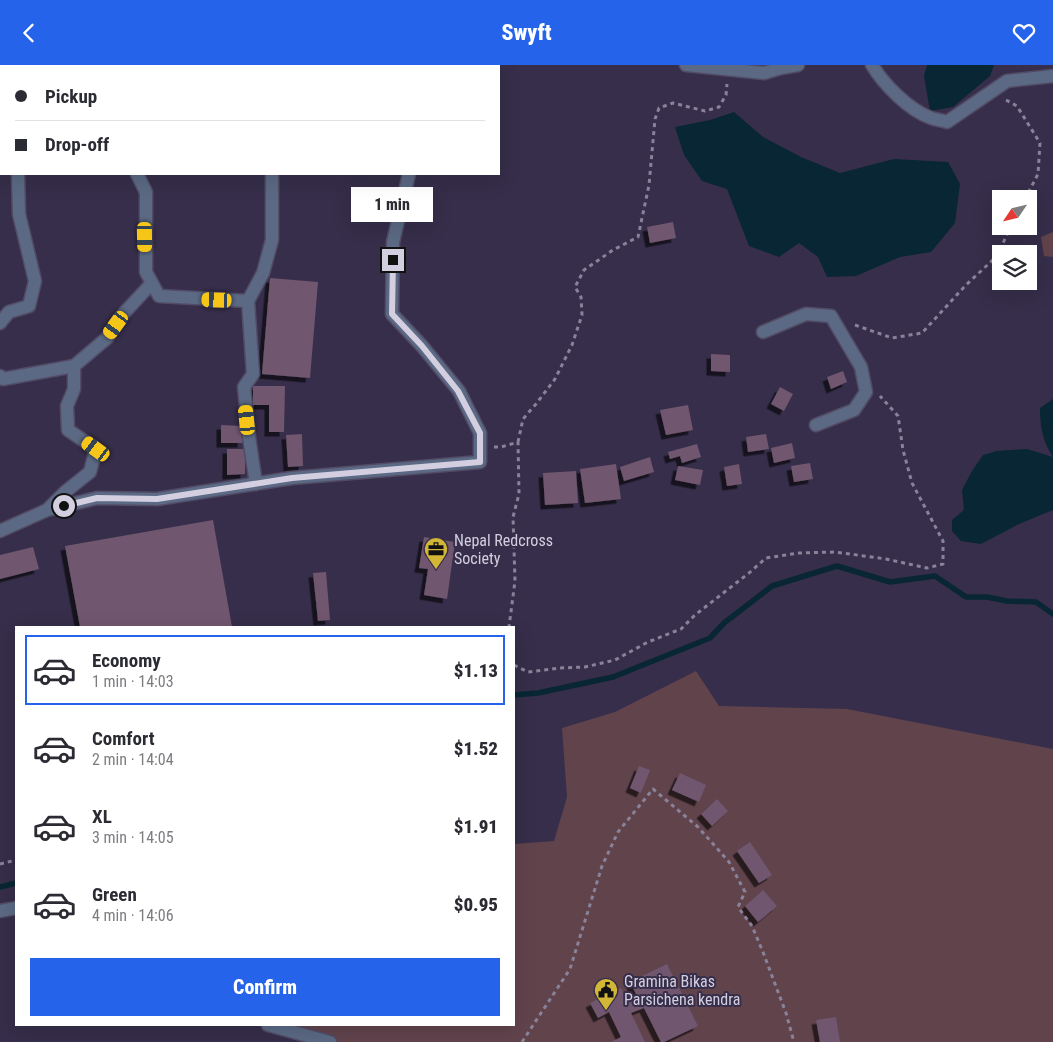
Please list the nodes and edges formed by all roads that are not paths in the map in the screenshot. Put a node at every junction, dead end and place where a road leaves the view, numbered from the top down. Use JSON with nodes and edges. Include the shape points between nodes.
{"nodes":[{"id":1,"x":686,"y":65,"type":"edge"},
{"id":2,"x":798,"y":65,"type":"edge"},
{"id":3,"x":872,"y":65,"type":"edge"},
{"id":4,"x":781,"y":67,"type":"edge"},
{"id":5,"x":1053,"y":76,"type":"edge"},
{"id":6,"x":18,"y":175,"type":"edge"},
{"id":7,"x":138,"y":175,"type":"edge"},
{"id":8,"x":272,"y":175,"type":"edge"},
{"id":9,"x":408,"y":175,"type":"edge"},
{"id":10,"x":152,"y":283,"type":"junction"},
{"id":11,"x":248,"y":301,"type":"junction"},
{"id":12,"x":0,"y":323,"type":"edge"},
{"id":13,"x":763,"y":332,"type":"dead end"},
{"id":14,"x":74,"y":366,"type":"junction"},
{"id":15,"x":0,"y":376,"type":"edge"},
{"id":16,"x":816,"y":425,"type":"dead end"},
{"id":17,"x":256,"y":484,"type":"junction"},
{"id":18,"x":47,"y":509,"type":"junction"},
{"id":19,"x":0,"y":531,"type":"edge"},
{"id":20,"x":15,"y":908,"type":"edge"},
{"id":21,"x":0,"y":911,"type":"edge"},
{"id":22,"x":272,"y":1026,"type":"edge"},
{"id":23,"x":330,"y":1042,"type":"edge"}],
"edges":[{"from":1,"to":4,"type":"street","via":[[764,73]]},
{"from":2,"to":4,"type":"street"},
{"from":3,"to":5,"type":"street","via":[[900,99],[931,118],[947,121],[1007,81]]},
{"from":6,"to":12,"type":"street","via":[[19,214],[35,281],[29,306],[9,312]]},
{"from":7,"to":10,"type":"street","via":[[146,192],[146,272]]},
{"from":8,"to":11,"type":"street","via":[[272,241],[263,273]]},
{"from":9,"to":17,"type":"street","via":[[393,242],[392,314],[458,391],[480,433],[480,462]]},
{"from":10,"to":11,"type":"street","via":[[159,296]]},
{"from":10,"to":14,"type":"street","via":[[107,337]]},
{"from":11,"to":17,"type":"street","via":[[253,374],[244,387]]},
{"from":13,"to":16,"type":"street","via":[[806,314],[831,317],[860,367],[866,392],[854,410]]},
{"from":14,"to":15,"type":"street","via":[[3,379]]},
{"from":14,"to":18,"type":"street","via":[[74,389],[67,407],[68,430],[96,449],[90,472]]},
{"from":17,"to":18,"type":"street","via":[[157,499],[97,498]]},
{"from":18,"to":19,"type":"street"},
{"from":20,"to":21,"type":"street"},
{"from":22,"to":23,"type":"street"}]}
